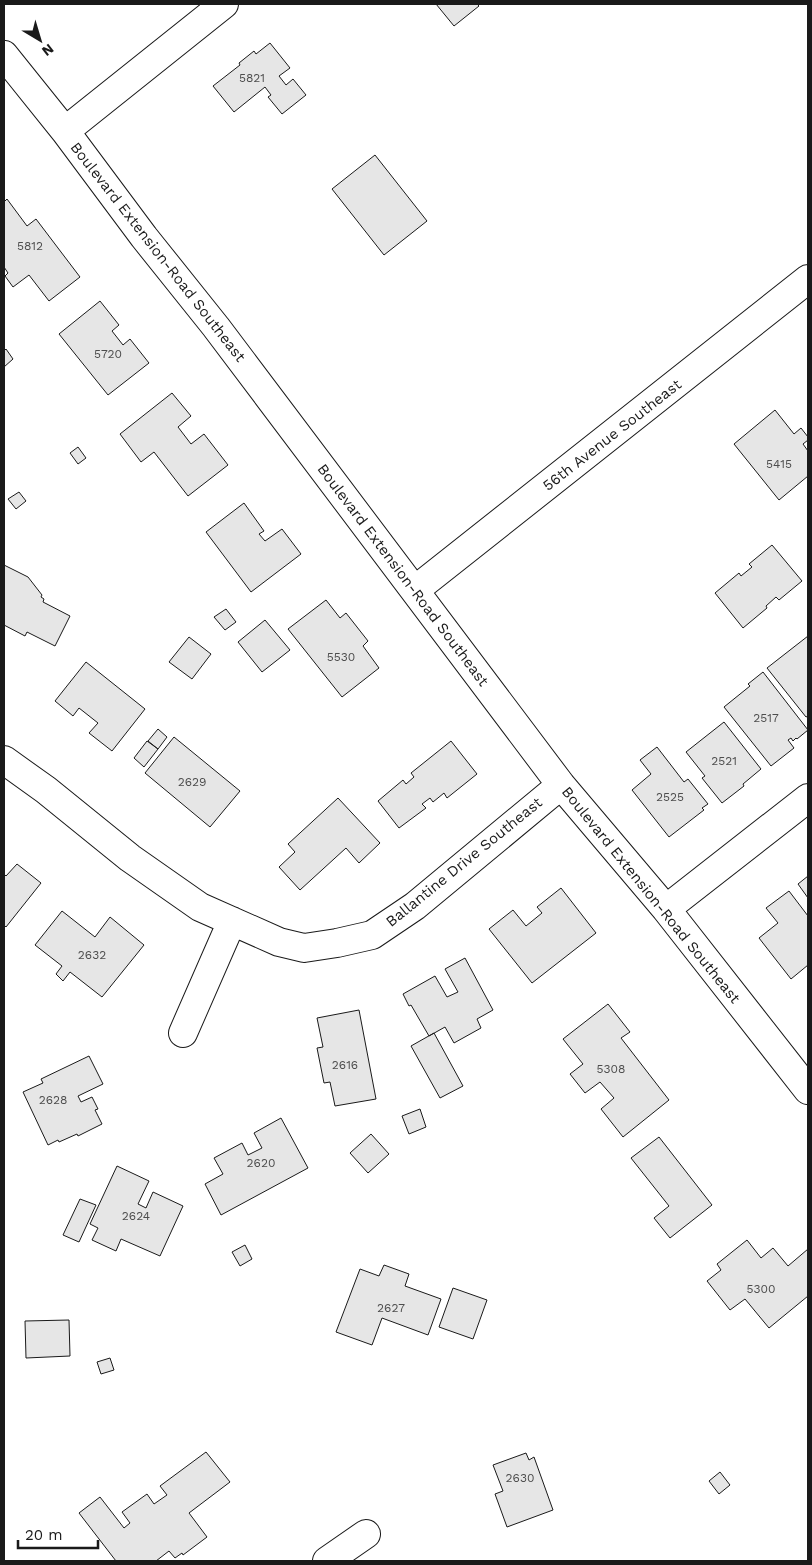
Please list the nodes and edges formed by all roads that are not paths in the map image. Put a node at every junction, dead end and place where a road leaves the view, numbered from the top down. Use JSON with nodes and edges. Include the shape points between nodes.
{"nodes":[{"id":1,"x":224,"y":4,"type":"edge"},
{"id":2,"x":4,"y":54,"type":"edge"},
{"id":3,"x":65,"y":131,"type":"junction"},
{"id":4,"x":808,"y":279,"type":"edge"},
{"id":5,"x":415,"y":590,"type":"junction"},
{"id":6,"x":4,"y":760,"type":"edge"},
{"id":7,"x":561,"y":785,"type":"junction"},
{"id":8,"x":808,"y":798,"type":"edge"},
{"id":9,"x":666,"y":909,"type":"junction"},
{"id":10,"x":232,"y":921,"type":"junction"},
{"id":11,"x":183,"y":1033,"type":"dead end"},
{"id":12,"x":808,"y":1090,"type":"edge"},
{"id":13,"x":366,"y":1534,"type":"dead end"},
{"id":14,"x":327,"y":1561,"type":"edge"}],
"edges":[{"from":1,"to":3,"type":"street"},
{"from":2,"to":3,"type":"street","name":"Boulevard Extension-Road Southeast"},
{"from":3,"to":5,"type":"street","name":"Boulevard Extension-Road Southeast"},
{"from":4,"to":5,"type":"street","name":"56th Avenue Southeast"},
{"from":5,"to":7,"type":"street","name":"Boulevard Extension-Road Southeast"},
{"from":6,"to":10,"type":"street","name":"Ballantine Drive Southeast","via":[[130,858],[200,907]]},
{"from":7,"to":9,"type":"street","name":"Boulevard Extension-Road Southeast"},
{"from":7,"to":10,"type":"street","name":"Ballantine Drive Southeast","via":[[414,906],[372,935],[304,948],[279,942]]},
{"from":8,"to":9,"type":"street"},
{"from":9,"to":12,"type":"street","name":"Boulevard Extension-Road Southeast"},
{"from":10,"to":11,"type":"street"},
{"from":13,"to":14,"type":"street"}]}
